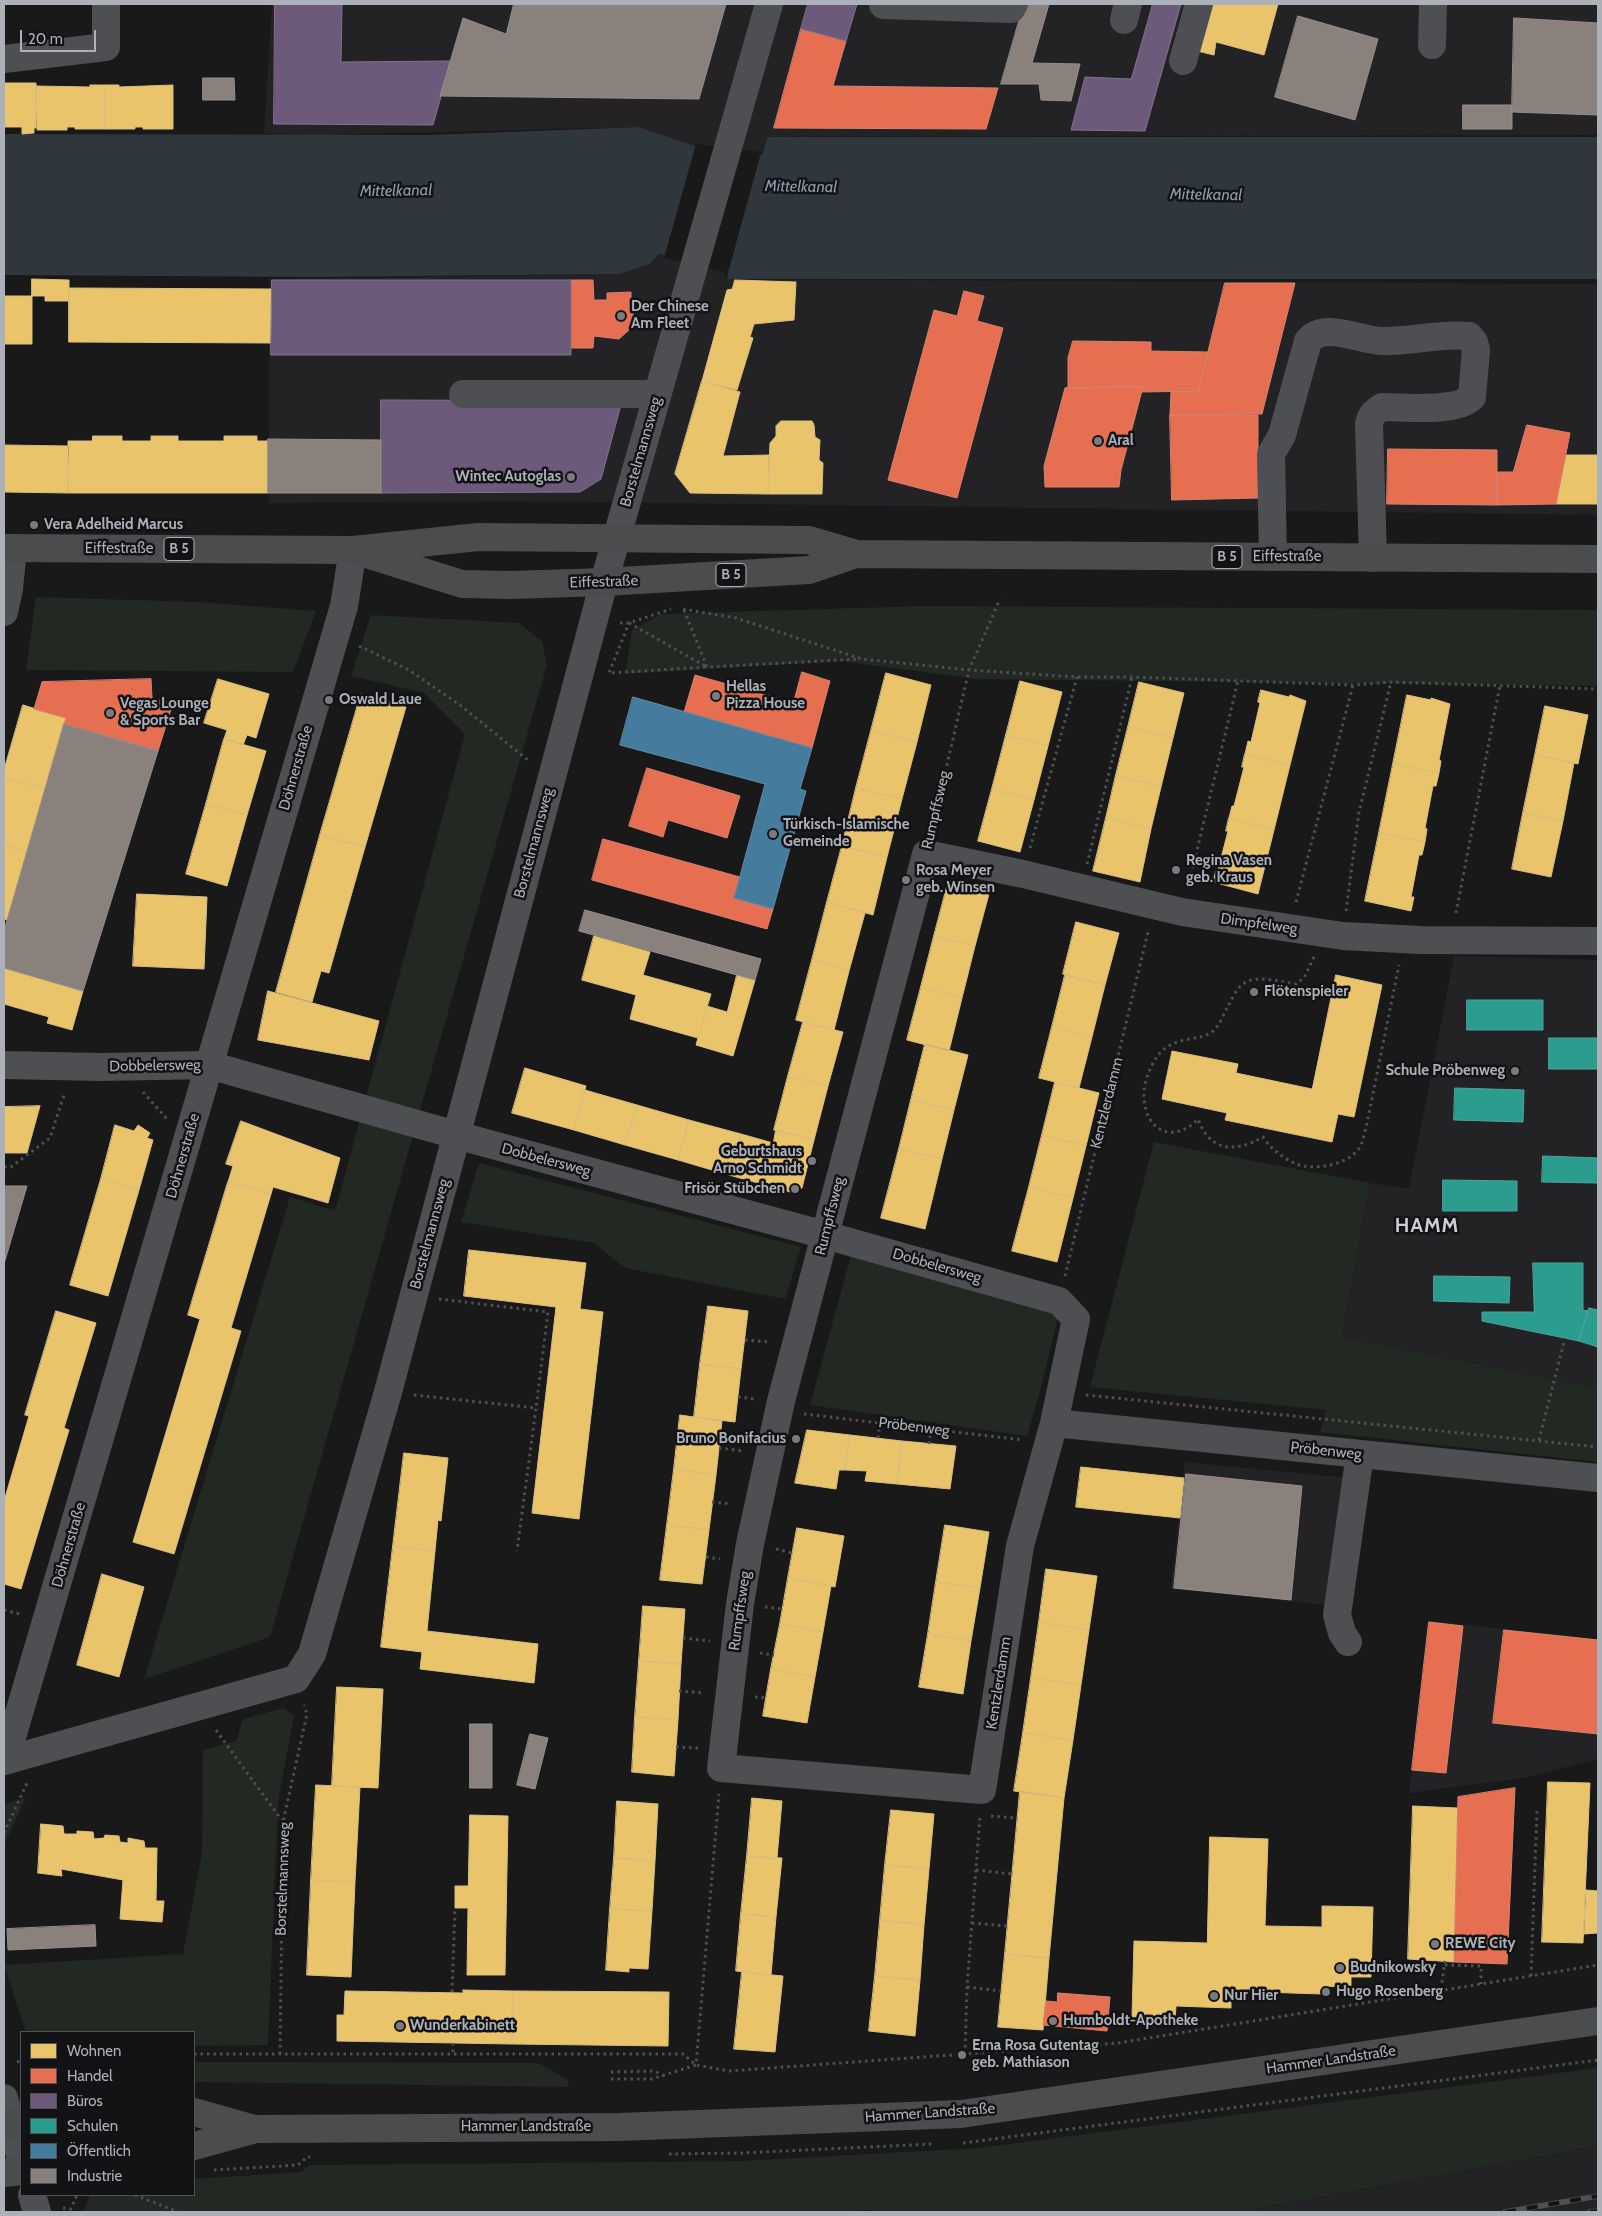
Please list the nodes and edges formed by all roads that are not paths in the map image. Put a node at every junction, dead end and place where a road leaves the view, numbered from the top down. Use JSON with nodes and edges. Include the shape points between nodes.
{"nodes":[{"id":1,"x":106,"y":4,"type":"edge"},
{"id":2,"x":769,"y":4,"type":"edge"},
{"id":3,"x":1014,"y":4,"type":"edge"},
{"id":4,"x":1199,"y":4,"type":"edge"},
{"id":5,"x":1433,"y":4,"type":"edge"},
{"id":6,"x":883,"y":5,"type":"edge"},
{"id":7,"x":1432,"y":45,"type":"dead end"},
{"id":8,"x":4,"y":59,"type":"edge"},
{"id":9,"x":1184,"y":61,"type":"dead end"},
{"id":10,"x":463,"y":394,"type":"dead end"},
{"id":11,"x":658,"y":394,"type":"junction"},
{"id":12,"x":616,"y":538,"type":"junction"},
{"id":13,"x":9,"y":548,"type":"edge"},
{"id":14,"x":353,"y":550,"type":"junction"},
{"id":15,"x":856,"y":554,"type":"junction"},
{"id":16,"x":1273,"y":557,"type":"junction"},
{"id":17,"x":1374,"y":558,"type":"junction"},
{"id":18,"x":1598,"y":559,"type":"edge"},
{"id":19,"x":604,"y":582,"type":"junction"},
{"id":20,"x":4,"y":612,"type":"edge"},
{"id":21,"x":926,"y":854,"type":"joint"},
{"id":22,"x":1598,"y":941,"type":"edge"},
{"id":23,"x":4,"y":1065,"type":"edge"},
{"id":24,"x":209,"y":1065,"type":"junction"},
{"id":25,"x":456,"y":1136,"type":"junction"},
{"id":26,"x":825,"y":1235,"type":"junction"},
{"id":27,"x":1067,"y":1310,"type":"joint"},
{"id":28,"x":1051,"y":1433,"type":"junction"},
{"id":29,"x":1360,"y":1454,"type":"junction"},
{"id":30,"x":1598,"y":1478,"type":"edge"},
{"id":31,"x":1348,"y":1642,"type":"dead end"},
{"id":32,"x":4,"y":1761,"type":"edge"},
{"id":33,"x":981,"y":1802,"type":"joint"},
{"id":34,"x":1598,"y":2020,"type":"edge"},
{"id":35,"x":4,"y":2098,"type":"edge"},
{"id":36,"x":195,"y":2112,"type":"edge"},
{"id":37,"x":12,"y":2124,"type":"edge"},
{"id":38,"x":256,"y":2129,"type":"junction"},
{"id":39,"x":195,"y":2146,"type":"edge"},
{"id":40,"x":20,"y":2155,"type":"edge"},
{"id":41,"x":20,"y":2171,"type":"edge"},
{"id":42,"x":4,"y":2173,"type":"edge"},
{"id":43,"x":33,"y":2196,"type":"edge"},
{"id":44,"x":48,"y":2210,"type":"edge"}],
"edges":[{"from":1,"to":8,"type":"street","via":[[106,47]]},
{"from":2,"to":11,"type":"street","name":"Borstelmannsweg"},
{"from":3,"to":6,"type":"street","via":[[1011,9]]},
{"from":4,"to":9,"type":"street"},
{"from":5,"to":7,"type":"street"},
{"from":10,"to":11,"type":"street"},
{"from":11,"to":12,"type":"street","name":"Borstelmannsweg"},
{"from":12,"to":14,"type":"main road","name":"Eiffestraße","number":"B 5","via":[[478,537]]},
{"from":12,"to":15,"type":"main road","name":"Eiffestraße","number":"B 5","via":[[809,540]]},
{"from":12,"to":19,"type":"street","name":"Borstelmannsweg"},
{"from":13,"to":14,"type":"main road","name":"Eiffestraße","number":"B 5"},
{"from":13,"to":20,"type":"street","via":[[10,589]]},
{"from":14,"to":19,"type":"main road","name":"Eiffestraße","number":"B 5","via":[[462,584]]},
{"from":14,"to":24,"type":"street","name":"Döhnerstraße","via":[[344,606]]},
{"from":15,"to":16,"type":"main road","name":"Eiffestraße","number":"B 5"},
{"from":15,"to":19,"type":"main road","name":"Eiffestraße","number":"B 5","via":[[809,570]]},
{"from":16,"to":17,"type":"main road","name":"Eiffestraße","number":"B 5"},
{"from":16,"to":17,"type":"street","via":[[1271,454],[1282,435],[1312,336],[1327,332],[1380,341],[1469,336],[1476,350],[1472,396],[1467,402],[1454,406],[1382,408],[1371,417]]},
{"from":17,"to":18,"type":"main road","name":"Eiffestraße","number":"B 5"},
{"from":19,"to":25,"type":"street","name":"Borstelmannsweg"},
{"from":21,"to":22,"type":"street","name":"Dimpfelweg","via":[[1182,912],[1334,935]]},
{"from":21,"to":26,"type":"street","name":"Rumpffsweg"},
{"from":23,"to":24,"type":"street","name":"Dobbelersweg"},
{"from":24,"to":25,"type":"street","name":"Dobbelersweg"},
{"from":24,"to":32,"type":"street","name":"Döhnerstraße"},
{"from":25,"to":26,"type":"street","name":"Dobbelersweg"},
{"from":25,"to":32,"type":"street","name":"Borstelmannsweg","via":[[388,1392],[312,1654],[296,1679]]},
{"from":26,"to":27,"type":"street","name":"Dobbelersweg"},
{"from":26,"to":33,"type":"street","name":"Rumpffsweg","via":[[778,1412],[750,1544],[721,1768]]},
{"from":27,"to":28,"type":"street","name":"Kentzlerdamm","via":[[1061,1393]]},
{"from":28,"to":29,"type":"street","name":"Pröbenweg"},
{"from":28,"to":33,"type":"street","name":"Kentzlerdamm","via":[[1020,1546]]},
{"from":29,"to":30,"type":"street","name":"Pröbenweg"},
{"from":29,"to":31,"type":"street","via":[[1338,1615],[1342,1634]]},
{"from":34,"to":38,"type":"main road","name":"Hammer Landstraße","via":[[961,2114],[619,2127]]},
{"from":35,"to":37,"type":"street"},
{"from":36,"to":38,"type":"main road","name":"Hammer Landstraße"},
{"from":37,"to":40,"type":"street"},
{"from":38,"to":39,"type":"main road","name":"Hammer Landstraße"},
{"from":41,"to":42,"type":"main road"},
{"from":43,"to":44,"type":"street"}]}
